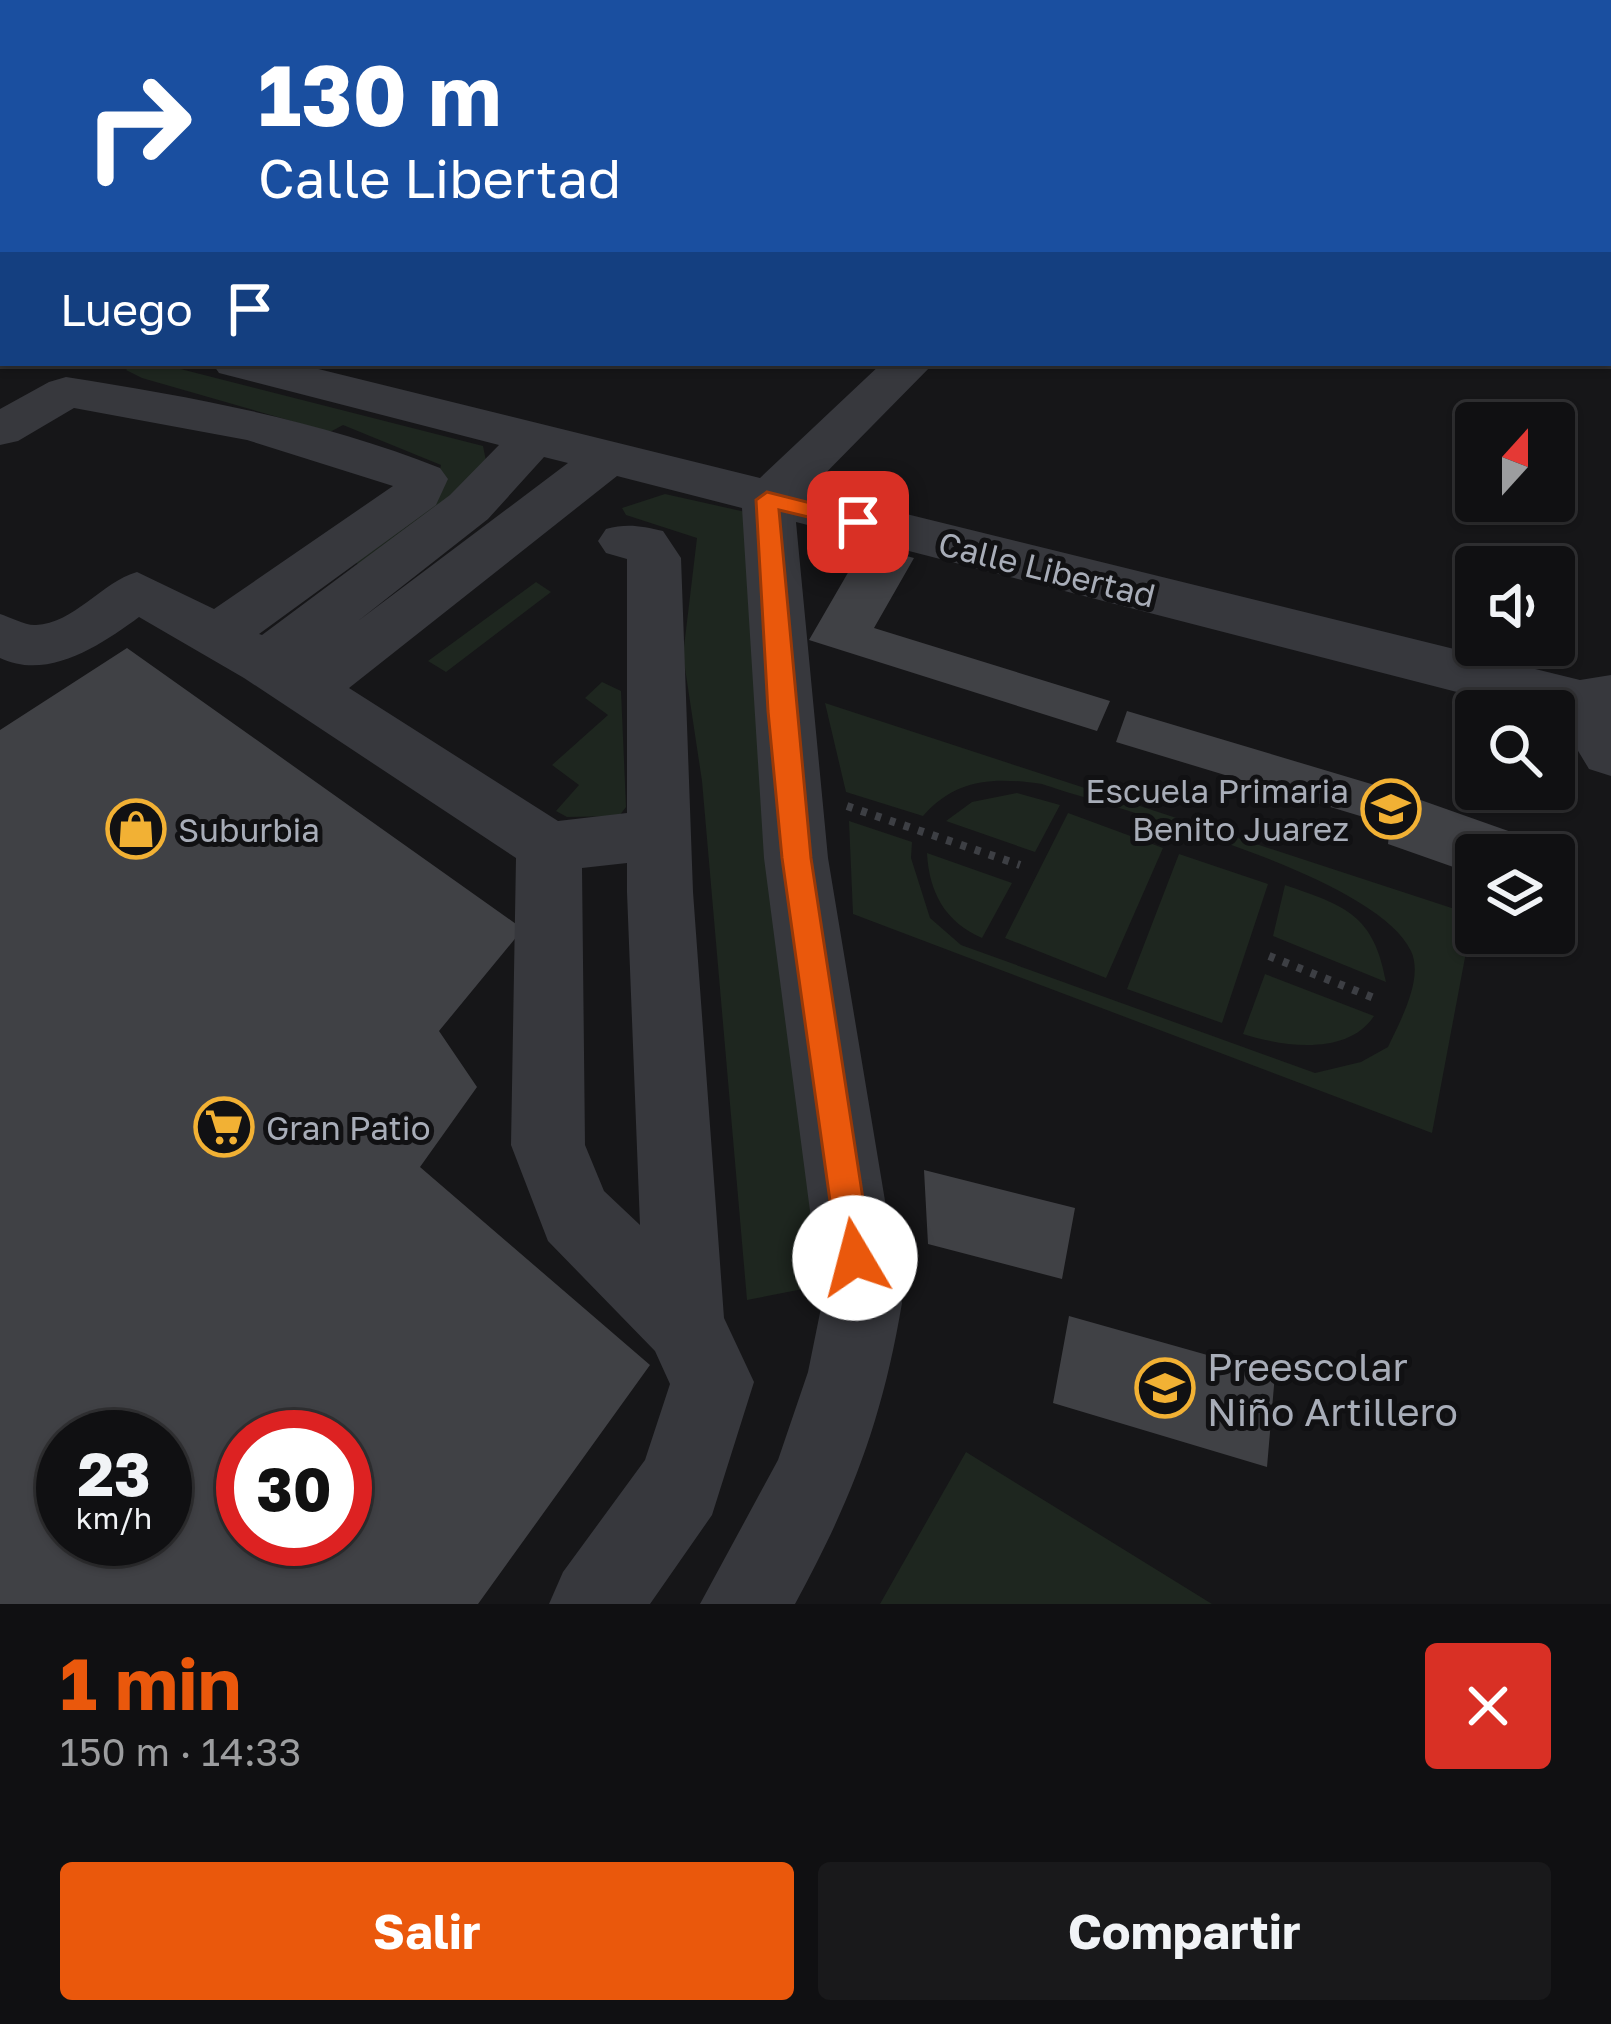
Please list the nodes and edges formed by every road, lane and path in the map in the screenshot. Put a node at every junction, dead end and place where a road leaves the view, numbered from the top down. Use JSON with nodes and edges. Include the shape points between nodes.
{"nodes":[{"id":1,"x":248,"y":366,"type":"edge"},
{"id":2,"x":907,"y":366,"type":"edge"},
{"id":3,"x":0,"y":430,"type":"edge"},
{"id":4,"x":532,"y":440,"type":"junction"},
{"id":5,"x":607,"y":458,"type":"junction"},
{"id":6,"x":767,"y":500,"type":"junction"},
{"id":7,"x":625,"y":541,"type":"dead end"},
{"id":8,"x":0,"y":634,"type":"edge"},
{"id":9,"x":263,"y":663,"type":"junction"},
{"id":10,"x":1596,"y":699,"type":"edge"},
{"id":11,"x":1611,"y":753,"type":"edge"},
{"id":12,"x":840,"y":804,"type":"dead end"},
{"id":13,"x":658,"y":834,"type":"junction"},
{"id":14,"x":548,"y":847,"type":"junction"},
{"id":15,"x":1020,"y":865,"type":"dead end"},
{"id":16,"x":1269,"y":956,"type":"dead end"},
{"id":17,"x":1374,"y":998,"type":"dead end"},
{"id":18,"x":684,"y":1323,"type":"junction"},
{"id":19,"x":595,"y":1604,"type":"edge"},
{"id":20,"x":746,"y":1604,"type":"edge"}],
"edges":[{"from":1,"to":4,"type":"street","name":"Calle Libertad"},
{"from":2,"to":6,"type":"street"},
{"from":3,"to":9,"type":"street","via":[[66,392],[249,427],[422,479],[418,493]]},
{"from":4,"to":5,"type":"street","name":"Calle Libertad"},
{"from":4,"to":9,"type":"street","via":[[469,508]]},
{"from":5,"to":6,"type":"street","name":"Calle Libertad"},
{"from":5,"to":9,"type":"street"},
{"from":6,"to":10,"type":"street","name":"Calle Libertad"},
{"from":6,"to":20,"type":"street","via":[[796,858],[862,1303],[814,1481]]},
{"from":7,"to":13,"type":"street","via":[[644,544],[654,558]]},
{"from":8,"to":9,"type":"street","via":[[30,648],[80,632],[137,591]]},
{"from":9,"to":14,"type":"street"},
{"from":10,"to":11,"type":"street"},
{"from":12,"to":15,"type":"path"},
{"from":13,"to":14,"type":"street"},
{"from":13,"to":18,"type":"street"},
{"from":14,"to":18,"type":"street","via":[[548,1145],[574,1215]]},
{"from":16,"to":17,"type":"path"},
{"from":18,"to":19,"type":"street","via":[[712,1382],[681,1484]]}]}
